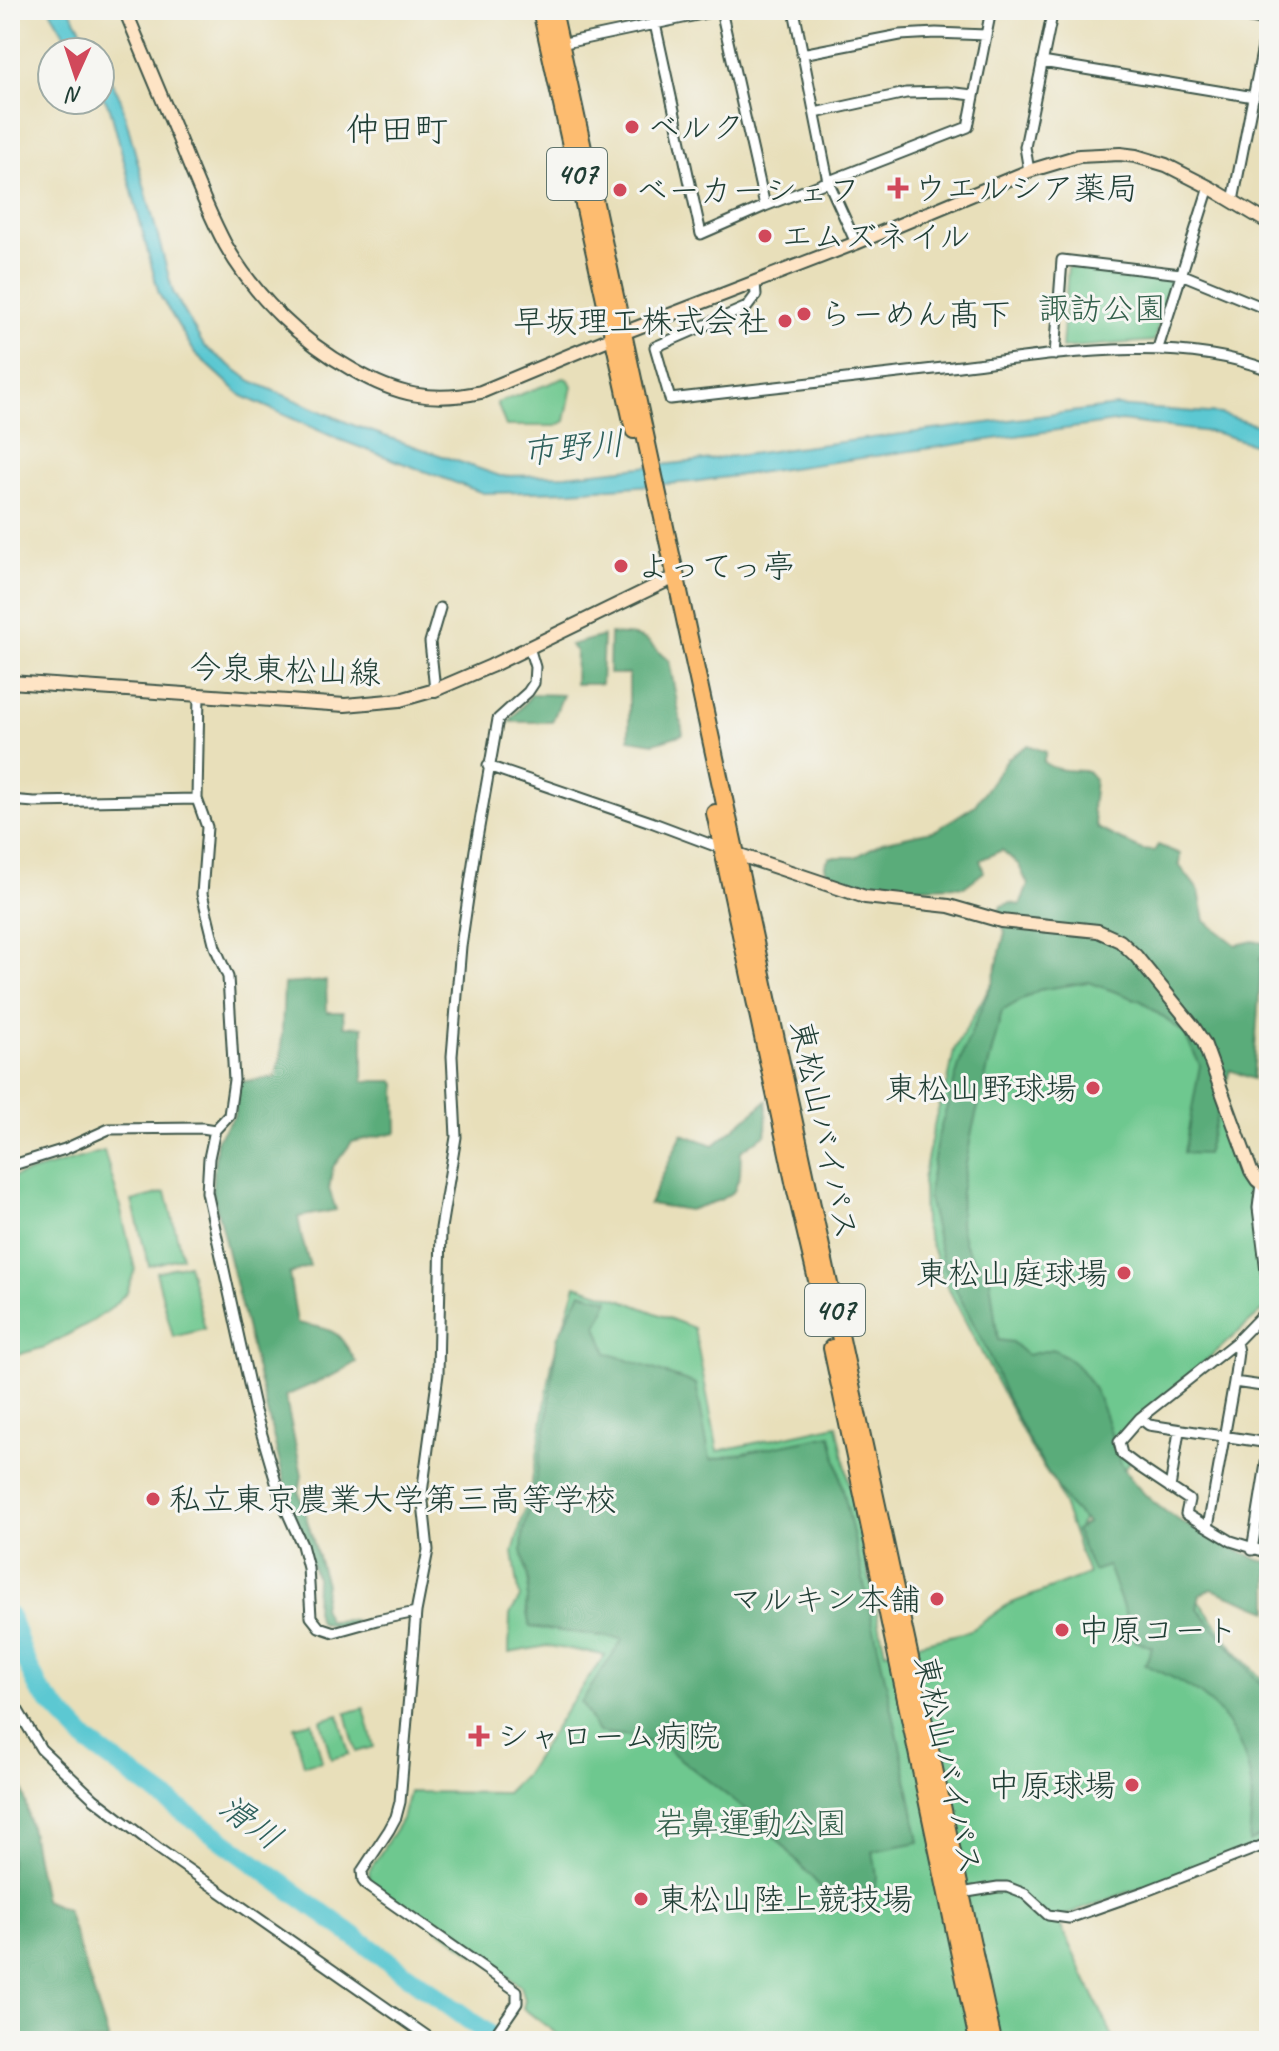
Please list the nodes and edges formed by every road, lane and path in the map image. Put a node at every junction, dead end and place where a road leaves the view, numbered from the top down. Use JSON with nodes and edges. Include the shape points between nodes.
{"nodes":[{"id":1,"x":125,"y":10,"type":"edge"},
{"id":2,"x":541,"y":10,"type":"edge"},
{"id":3,"x":553,"y":10,"type":"edge"},
{"id":4,"x":652,"y":10,"type":"edge"},
{"id":5,"x":721,"y":10,"type":"edge"},
{"id":6,"x":794,"y":10,"type":"edge"},
{"id":7,"x":991,"y":10,"type":"edge"},
{"id":8,"x":1053,"y":10,"type":"edge"},
{"id":9,"x":1201,"y":10,"type":"edge"},
{"id":10,"x":1269,"y":21,"type":"edge"},
{"id":11,"x":655,"y":23,"type":"junction"},
{"id":12,"x":986,"y":35,"type":"junction"},
{"id":13,"x":560,"y":44,"type":"junction"},
{"id":14,"x":802,"y":54,"type":"junction"},
{"id":15,"x":1042,"y":62,"type":"junction"},
{"id":16,"x":973,"y":95,"type":"junction"},
{"id":17,"x":1254,"y":97,"type":"junction"},
{"id":18,"x":815,"y":113,"type":"junction"},
{"id":19,"x":1029,"y":171,"type":"junction"},
{"id":20,"x":828,"y":181,"type":"junction"},
{"id":21,"x":1209,"y":187,"type":"junction"},
{"id":22,"x":1233,"y":201,"type":"junction"},
{"id":23,"x":765,"y":206,"type":"junction"},
{"id":24,"x":1269,"y":223,"type":"edge"},
{"id":25,"x":856,"y":243,"type":"junction"},
{"id":26,"x":1181,"y":274,"type":"junction"},
{"id":27,"x":755,"y":283,"type":"junction"},
{"id":28,"x":1269,"y":310,"type":"edge"},
{"id":29,"x":618,"y":336,"type":"junction"},
{"id":30,"x":1158,"y":348,"type":"junction"},
{"id":31,"x":1055,"y":355,"type":"junction"},
{"id":32,"x":1269,"y":370,"type":"edge"},
{"id":33,"x":671,"y":580,"type":"junction"},
{"id":34,"x":440,"y":608,"type":"dead end"},
{"id":35,"x":529,"y":647,"type":"junction"},
{"id":36,"x":10,"y":682,"type":"edge"},
{"id":37,"x":435,"y":690,"type":"junction"},
{"id":38,"x":199,"y":694,"type":"junction"},
{"id":39,"x":488,"y":766,"type":"junction"},
{"id":40,"x":197,"y":799,"type":"junction"},
{"id":41,"x":10,"y":800,"type":"edge"},
{"id":42,"x":729,"y":851,"type":"junction"},
{"id":43,"x":215,"y":1130,"type":"junction"},
{"id":44,"x":10,"y":1166,"type":"edge"},
{"id":45,"x":1265,"y":1187,"type":"edge"},
{"id":46,"x":1269,"y":1296,"type":"edge"},
{"id":47,"x":1269,"y":1308,"type":"edge"},
{"id":48,"x":1236,"y":1342,"type":"junction"},
{"id":49,"x":1234,"y":1382,"type":"junction"},
{"id":50,"x":1269,"y":1387,"type":"edge"},
{"id":51,"x":1140,"y":1418,"type":"junction"},
{"id":52,"x":1179,"y":1431,"type":"junction"},
{"id":53,"x":1224,"y":1436,"type":"junction"},
{"id":54,"x":1269,"y":1444,"type":"edge"},
{"id":55,"x":1170,"y":1488,"type":"junction"},
{"id":56,"x":1265,"y":1493,"type":"edge"},
{"id":57,"x":1208,"y":1527,"type":"junction"},
{"id":58,"x":1252,"y":1550,"type":"junction"},
{"id":59,"x":1269,"y":1553,"type":"edge"},
{"id":60,"x":416,"y":1612,"type":"junction"},
{"id":61,"x":10,"y":1697,"type":"edge"},
{"id":62,"x":1269,"y":1843,"type":"edge"},
{"id":63,"x":961,"y":1893,"type":"junction"},
{"id":64,"x":434,"y":2041,"type":"edge"},
{"id":65,"x":491,"y":2041,"type":"edge"},
{"id":66,"x":978,"y":2041,"type":"edge"},
{"id":67,"x":993,"y":2041,"type":"edge"}],
"edges":[{"from":1,"to":29,"type":"street","via":[[227,247],[287,322],[324,351],[391,389],[458,397]]},
{"from":2,"to":29,"type":"highway","number":"407"},
{"from":3,"to":13,"type":"highway","number":"407"},
{"from":4,"to":11,"type":"street"},
{"from":5,"to":11,"type":"street"},
{"from":5,"to":23,"type":"street"},
{"from":6,"to":14,"type":"street"},
{"from":7,"to":12,"type":"street"},
{"from":8,"to":15,"type":"street"},
{"from":9,"to":10,"type":"street"},
{"from":10,"to":17,"type":"street"},
{"from":11,"to":13,"type":"street"},
{"from":11,"to":23,"type":"street","via":[[701,234]]},
{"from":12,"to":14,"type":"street","via":[[900,35]]},
{"from":12,"to":16,"type":"street"},
{"from":13,"to":29,"type":"highway","number":"407"},
{"from":14,"to":18,"type":"street"},
{"from":15,"to":17,"type":"street"},
{"from":15,"to":19,"type":"street","via":[[1025,147]]},
{"from":16,"to":18,"type":"street","via":[[906,93]]},
{"from":16,"to":20,"type":"street","via":[[968,127]]},
{"from":17,"to":22,"type":"street"},
{"from":18,"to":20,"type":"street"},
{"from":19,"to":21,"type":"street","via":[[1079,156],[1120,154],[1166,165]]},
{"from":19,"to":25,"type":"street"},
{"from":20,"to":23,"type":"street"},
{"from":20,"to":25,"type":"street"},
{"from":21,"to":22,"type":"street"},
{"from":21,"to":26,"type":"street"},
{"from":22,"to":24,"type":"street"},
{"from":25,"to":27,"type":"street"},
{"from":26,"to":28,"type":"street"},
{"from":26,"to":30,"type":"street"},
{"from":26,"to":31,"type":"street","via":[[1062,260]]},
{"from":27,"to":29,"type":"street"},
{"from":27,"to":31,"type":"street","via":[[756,295],[747,307],[655,347],[670,399]]},
{"from":29,"to":33,"type":"highway","name":"東松山バイパス","number":"407"},
{"from":30,"to":31,"type":"street"},
{"from":30,"to":32,"type":"street","via":[[1209,353]]},
{"from":33,"to":35,"type":"street","name":"今泉東松山線"},
{"from":33,"to":42,"type":"highway","name":"東松山バイパス","number":"407"},
{"from":34,"to":37,"type":"street","via":[[430,642]]},
{"from":35,"to":37,"type":"street","name":"今泉東松山線"},
{"from":35,"to":39,"type":"street","via":[[534,683],[498,719]]},
{"from":36,"to":38,"type":"street","name":"今泉東松山線"},
{"from":37,"to":38,"type":"street","name":"今泉東松山線","via":[[400,700],[345,705]]},
{"from":38,"to":40,"type":"street"},
{"from":39,"to":42,"type":"street"},
{"from":39,"to":60,"type":"street","via":[[461,946],[452,1056],[456,1137],[441,1228],[438,1374],[422,1493],[428,1550]]},
{"from":40,"to":41,"type":"street"},
{"from":40,"to":43,"type":"street","via":[[207,827],[202,894],[228,977],[234,1080],[229,1115]]},
{"from":42,"to":45,"type":"street","via":[[865,897],[949,906],[1001,921],[1098,931],[1120,941],[1204,1043],[1251,1171]]},
{"from":42,"to":63,"type":"highway","name":"東松山バイパス","number":"407"},
{"from":42,"to":66,"type":"highway","name":"東松山バイパス","number":"407","via":[[796,1191]]},
{"from":43,"to":44,"type":"street","via":[[109,1129]]},
{"from":43,"to":60,"type":"street","via":[[207,1192],[255,1411],[308,1568],[311,1617],[334,1632]]},
{"from":45,"to":46,"type":"street","via":[[1258,1208]]},
{"from":47,"to":48,"type":"street"},
{"from":48,"to":49,"type":"street"},
{"from":48,"to":51,"type":"street"},
{"from":49,"to":50,"type":"street"},
{"from":49,"to":53,"type":"street"},
{"from":51,"to":52,"type":"street"},
{"from":51,"to":55,"type":"street","via":[[1119,1442],[1122,1454]]},
{"from":52,"to":53,"type":"street"},
{"from":52,"to":55,"type":"street"},
{"from":53,"to":54,"type":"street"},
{"from":53,"to":57,"type":"street"},
{"from":54,"to":56,"type":"street"},
{"from":55,"to":57,"type":"street","via":[[1189,1500],[1186,1514]]},
{"from":56,"to":58,"type":"street"},
{"from":57,"to":58,"type":"street"},
{"from":58,"to":59,"type":"street"},
{"from":60,"to":65,"type":"street","via":[[400,1802],[364,1867],[363,1881],[513,1987],[517,2003]]},
{"from":61,"to":64,"type":"street","via":[[41,1749],[94,1799]]},
{"from":62,"to":63,"type":"street","via":[[1069,1918],[1048,1915],[1025,1894],[1007,1887]]},
{"from":63,"to":67,"type":"highway","name":"東松山バイパス","number":"407"}]}
